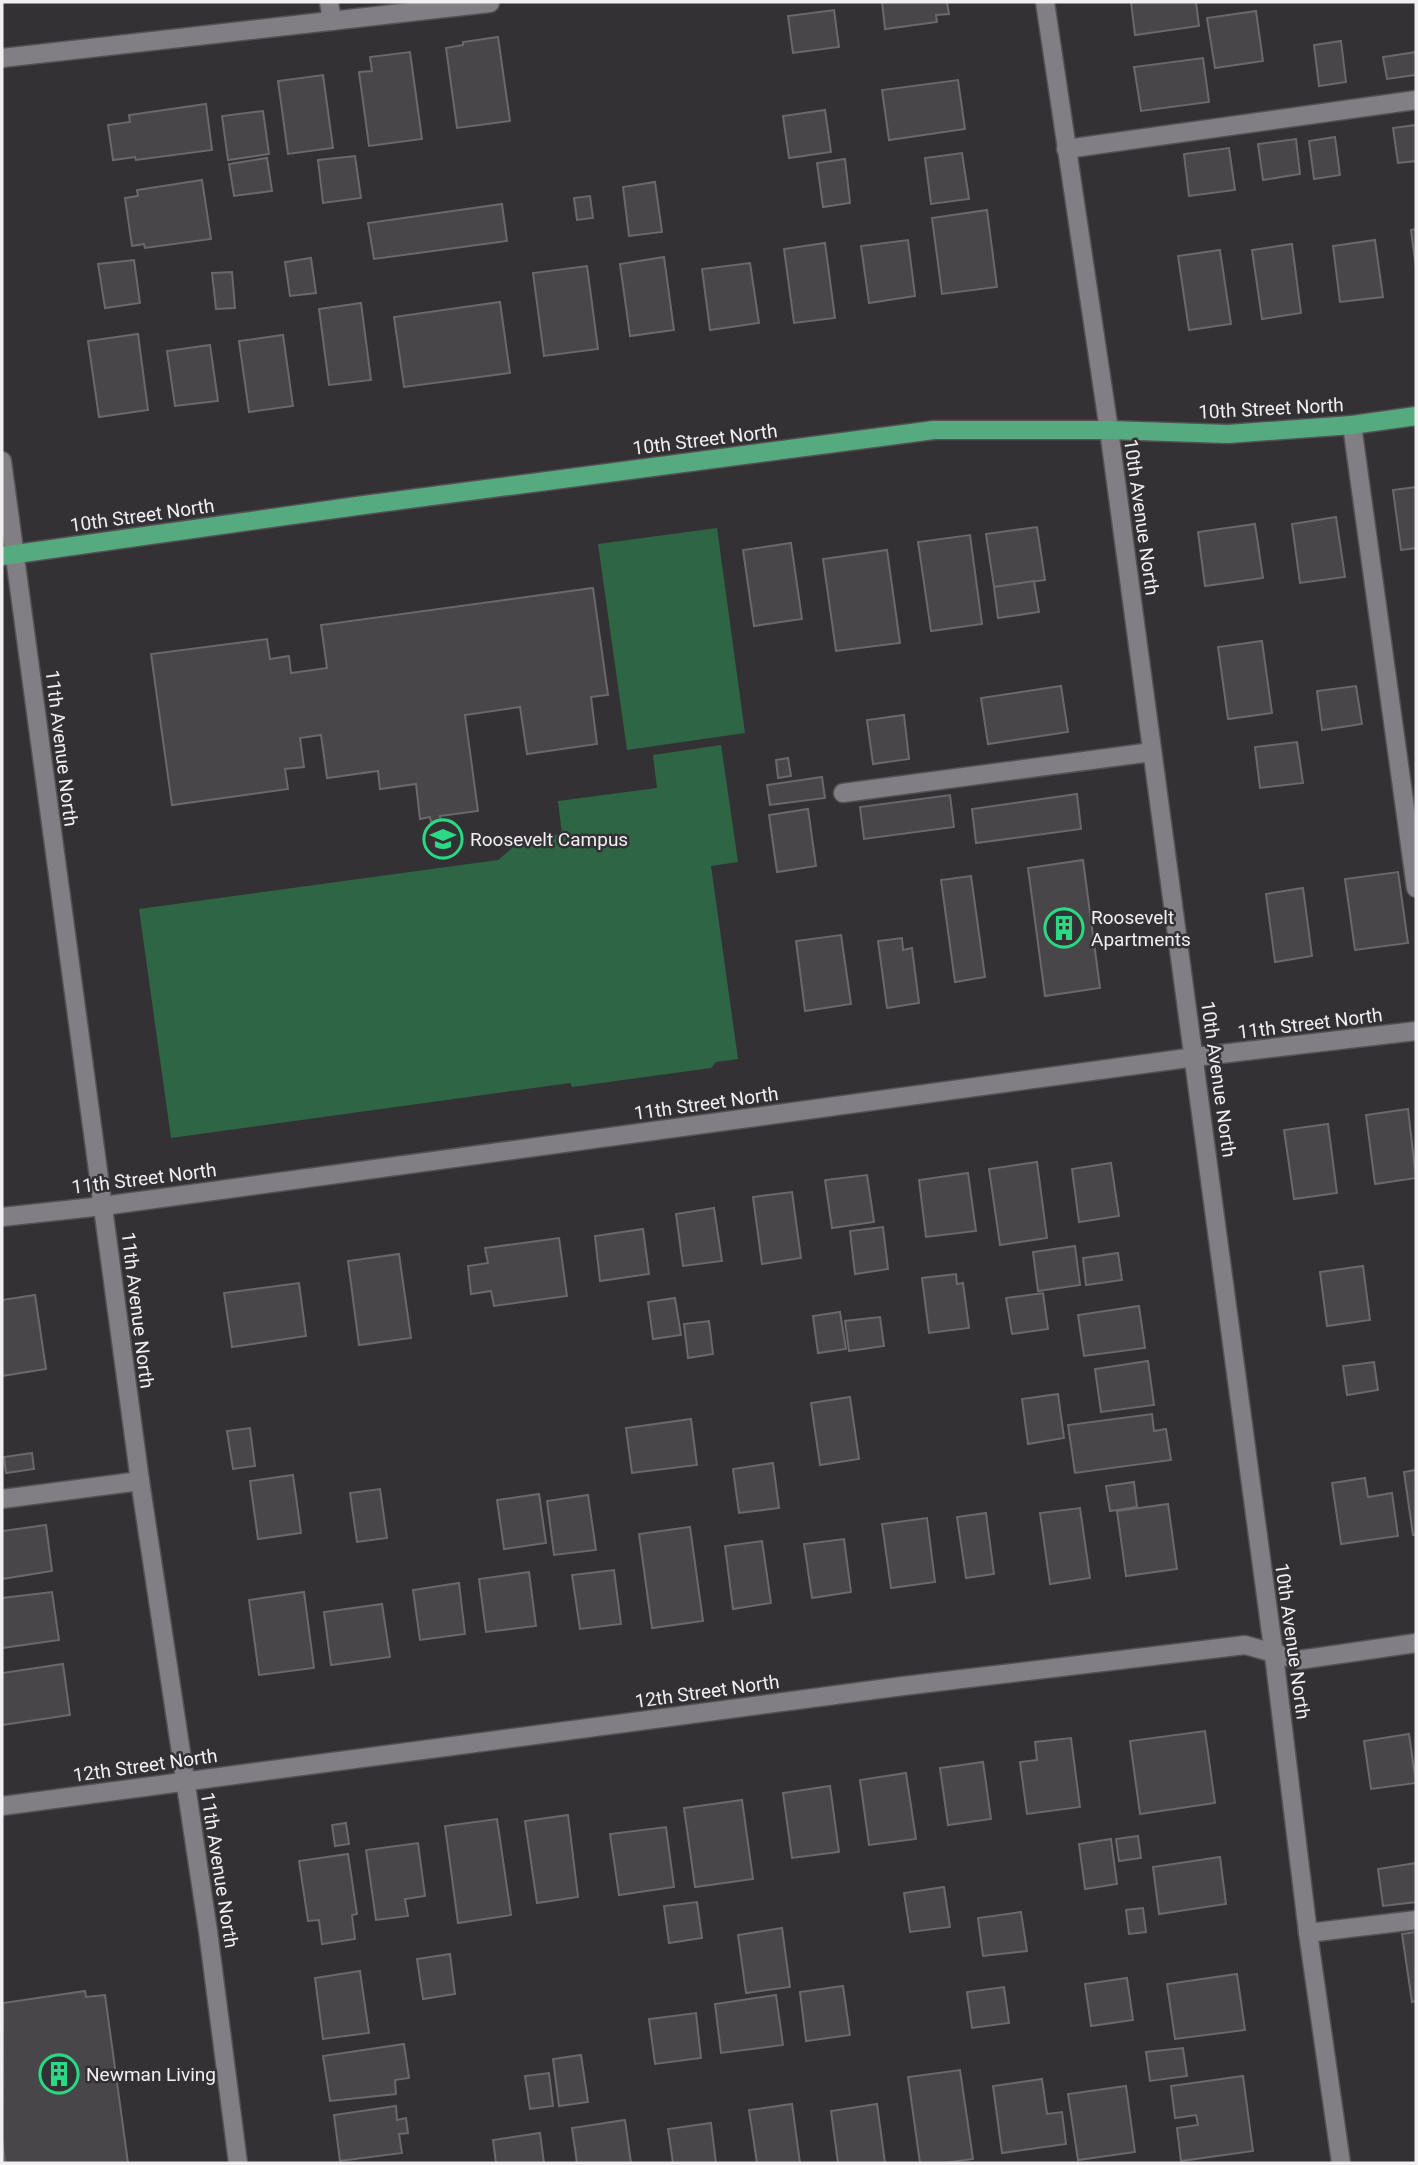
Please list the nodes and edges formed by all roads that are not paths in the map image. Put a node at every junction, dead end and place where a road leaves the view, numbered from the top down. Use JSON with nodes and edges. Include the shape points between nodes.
{"nodes":[{"id":1,"x":329,"y":2,"type":"edge"},
{"id":2,"x":1045,"y":2,"type":"edge"},
{"id":3,"x":490,"y":3,"type":"edge"},
{"id":4,"x":332,"y":21,"type":"junction"},
{"id":5,"x":2,"y":58,"type":"edge"},
{"id":6,"x":1416,"y":100,"type":"edge"},
{"id":7,"x":1066,"y":149,"type":"junction"},
{"id":8,"x":1416,"y":416,"type":"edge"},
{"id":9,"x":1352,"y":425,"type":"junction"},
{"id":10,"x":1109,"y":430,"type":"junction"},
{"id":11,"x":2,"y":461,"type":"edge"},
{"id":12,"x":8,"y":555,"type":"edge"},
{"id":13,"x":1152,"y":752,"type":"junction"},
{"id":14,"x":843,"y":793,"type":"dead end"},
{"id":15,"x":1416,"y":888,"type":"edge"},
{"id":16,"x":1416,"y":1031,"type":"edge"},
{"id":17,"x":1195,"y":1057,"type":"junction"},
{"id":18,"x":103,"y":1206,"type":"junction"},
{"id":19,"x":2,"y":1217,"type":"edge"},
{"id":20,"x":140,"y":1481,"type":"junction"},
{"id":21,"x":2,"y":1499,"type":"edge"},
{"id":22,"x":1416,"y":1643,"type":"edge"},
{"id":23,"x":1274,"y":1654,"type":"junction"},
{"id":24,"x":185,"y":1781,"type":"junction"},
{"id":25,"x":2,"y":1806,"type":"edge"},
{"id":26,"x":1416,"y":1920,"type":"edge"},
{"id":27,"x":1308,"y":1933,"type":"junction"},
{"id":28,"x":238,"y":2163,"type":"edge"},
{"id":29,"x":1341,"y":2163,"type":"edge"}],
"edges":[{"from":1,"to":4,"type":"street"},
{"from":2,"to":7,"type":"street","name":"10th Avenue North"},
{"from":3,"to":4,"type":"street"},
{"from":4,"to":5,"type":"street"},
{"from":6,"to":7,"type":"street"},
{"from":7,"to":10,"type":"street","name":"10th Avenue North"},
{"from":8,"to":9,"type":"main road","name":"10th Street North"},
{"from":9,"to":10,"type":"main road","name":"10th Street North","via":[[1228,434]]},
{"from":9,"to":15,"type":"street"},
{"from":10,"to":12,"type":"main road","name":"10th Street North","via":[[934,430]]},
{"from":10,"to":13,"type":"street","name":"10th Avenue North"},
{"from":11,"to":12,"type":"street","name":"11th Avenue North"},
{"from":12,"to":18,"type":"street","name":"11th Avenue North"},
{"from":13,"to":14,"type":"street"},
{"from":13,"to":17,"type":"street","name":"10th Avenue North"},
{"from":16,"to":17,"type":"street","name":"11th Street North"},
{"from":17,"to":18,"type":"street","name":"11th Street North"},
{"from":17,"to":23,"type":"street","name":"10th Avenue North"},
{"from":18,"to":19,"type":"street","name":"11th Street North"},
{"from":18,"to":20,"type":"street","name":"11th Avenue North"},
{"from":20,"to":21,"type":"street"},
{"from":20,"to":24,"type":"street","name":"11th Avenue North"},
{"from":22,"to":23,"type":"street","name":"12th Street North","via":[[1298,1660]]},
{"from":23,"to":24,"type":"street","name":"12th Street North","via":[[1245,1645]]},
{"from":23,"to":27,"type":"street","name":"10th Avenue North"},
{"from":24,"to":25,"type":"street","name":"12th Street North"},
{"from":24,"to":28,"type":"street","name":"11th Avenue North"},
{"from":26,"to":27,"type":"street"},
{"from":27,"to":29,"type":"street","name":"10th Avenue North"}]}
